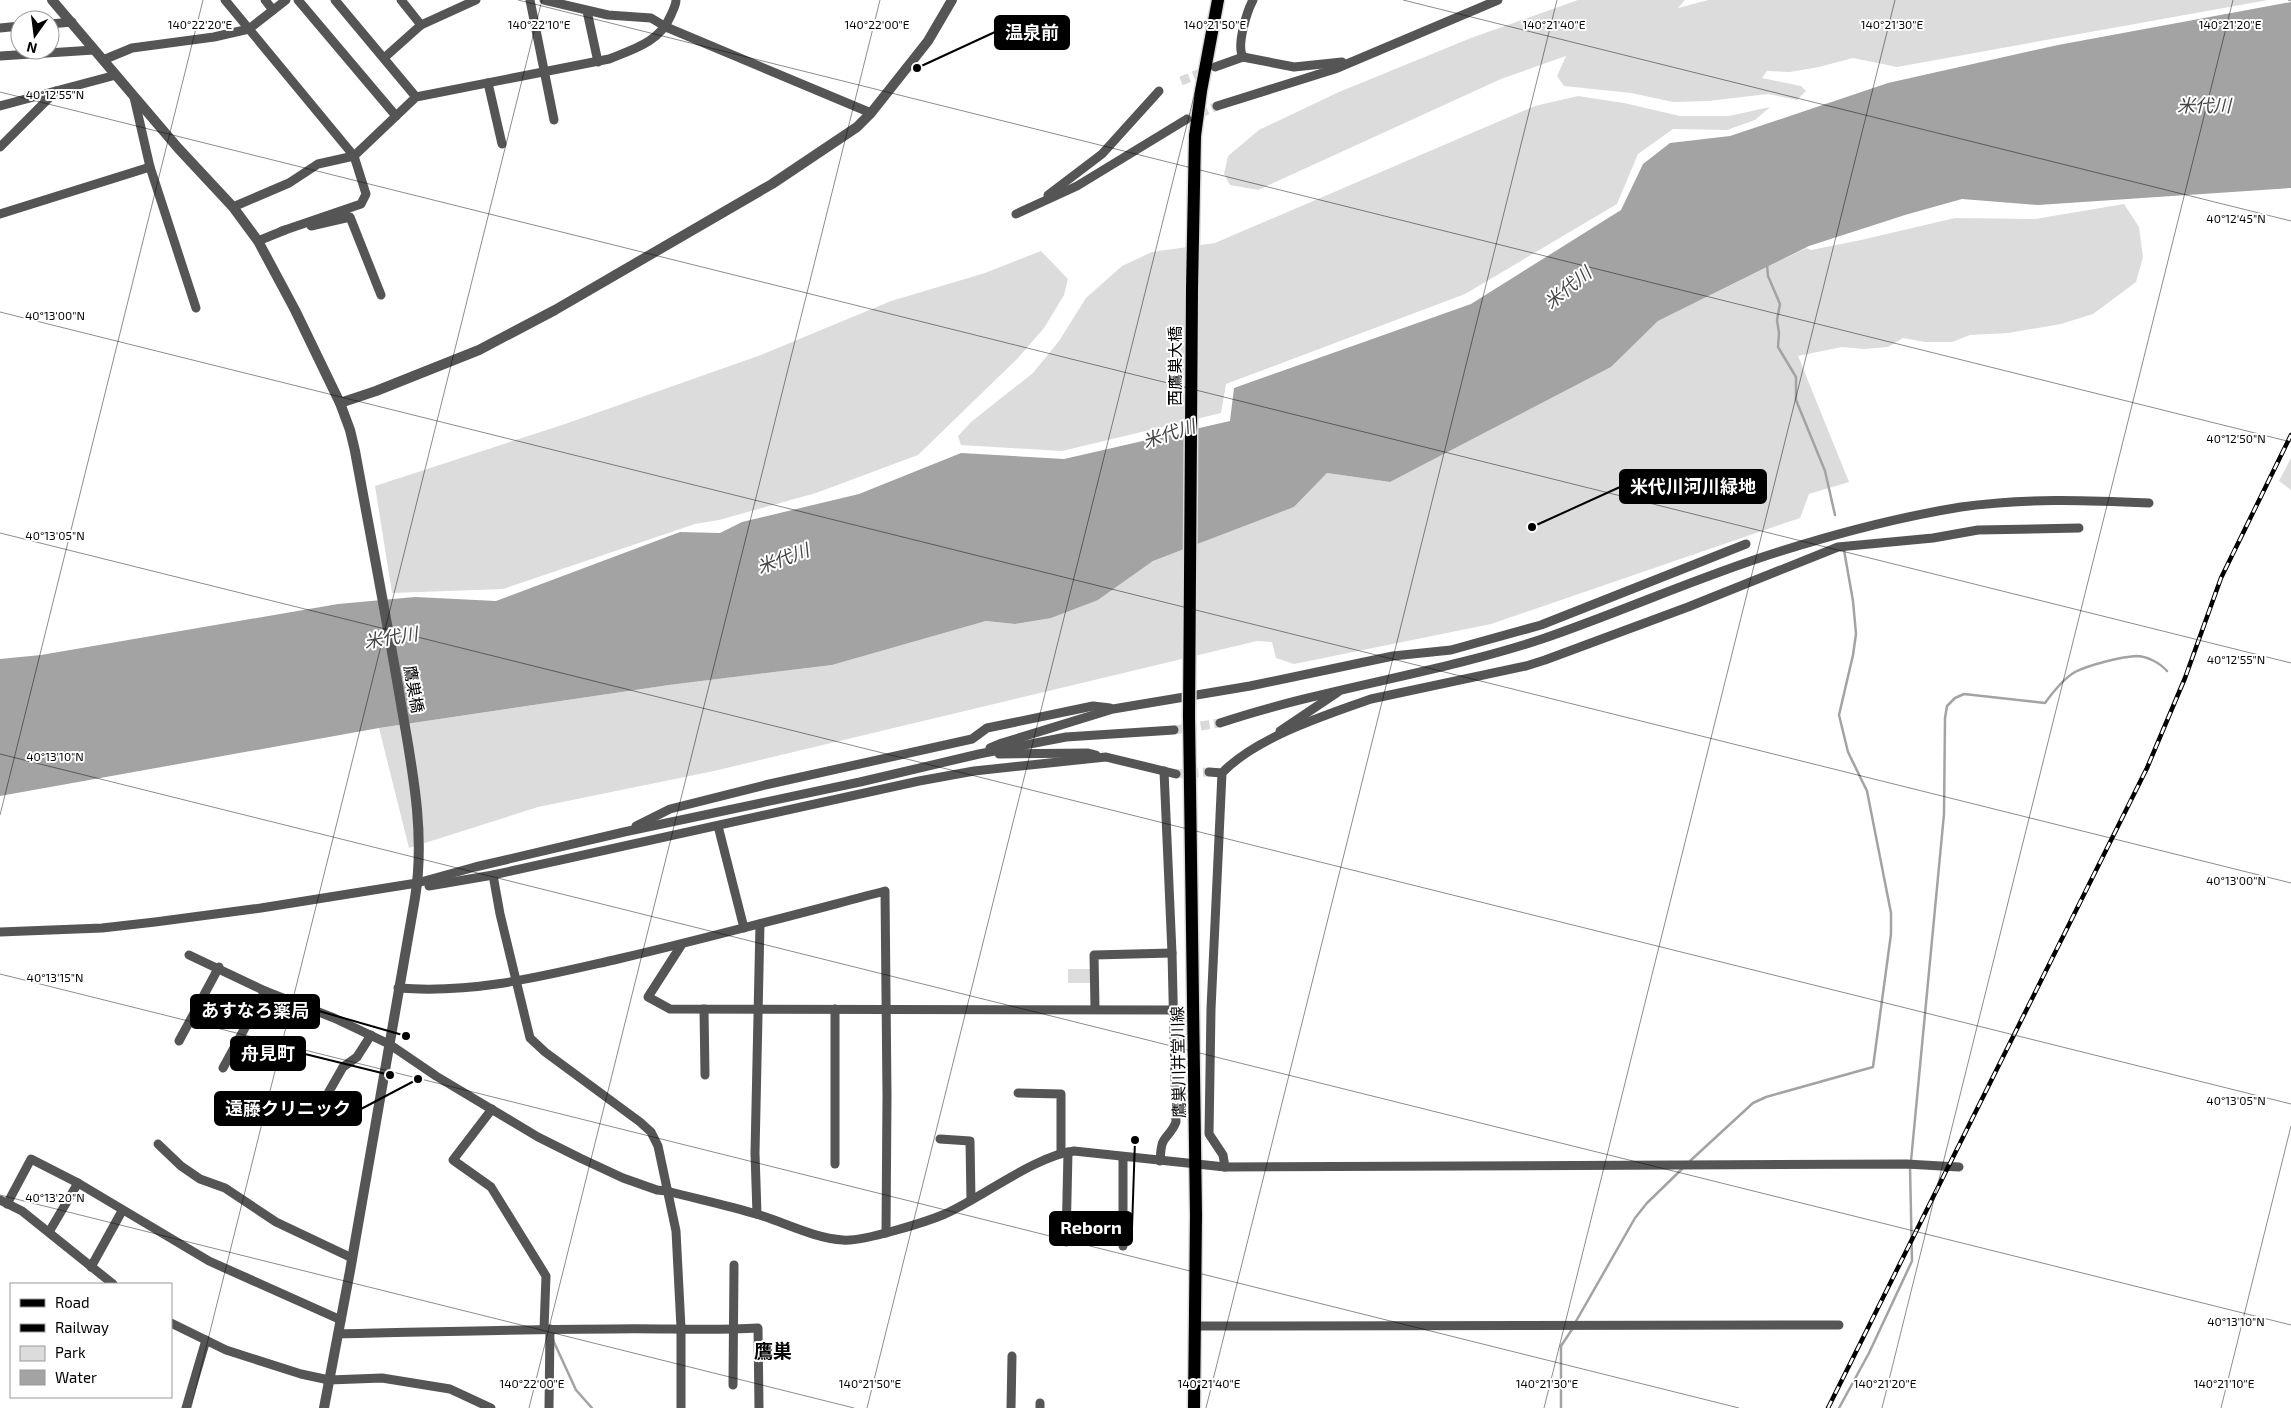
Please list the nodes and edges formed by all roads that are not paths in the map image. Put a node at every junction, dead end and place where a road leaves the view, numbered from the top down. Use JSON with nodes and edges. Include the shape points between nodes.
{"nodes":[{"id":1,"x":52,"y":0,"type":"edge"},
{"id":2,"x":225,"y":0,"type":"edge"},
{"id":3,"x":265,"y":0,"type":"edge"},
{"id":4,"x":286,"y":0,"type":"edge"},
{"id":5,"x":298,"y":0,"type":"edge"},
{"id":6,"x":335,"y":0,"type":"edge"},
{"id":7,"x":476,"y":0,"type":"edge"},
{"id":8,"x":530,"y":0,"type":"edge"},
{"id":9,"x":544,"y":0,"type":"edge"},
{"id":10,"x":676,"y":0,"type":"edge"},
{"id":11,"x":952,"y":0,"type":"edge"},
{"id":12,"x":1218,"y":0,"type":"edge"},
{"id":13,"x":1253,"y":0,"type":"edge"},
{"id":14,"x":1498,"y":0,"type":"edge"},
{"id":15,"x":404,"y":1,"type":"edge"},
{"id":16,"x":274,"y":10,"type":"junction"},
{"id":17,"x":587,"y":11,"type":"junction"},
{"id":18,"x":72,"y":22,"type":"junction"},
{"id":19,"x":60,"y":23,"type":"edge"},
{"id":20,"x":420,"y":24,"type":"junction"},
{"id":21,"x":666,"y":27,"type":"junction"},
{"id":22,"x":249,"y":30,"type":"junction"},
{"id":23,"x":94,"y":50,"type":"junction"},
{"id":24,"x":1376,"y":52,"type":"junction"},
{"id":25,"x":0,"y":56,"type":"edge"},
{"id":26,"x":1243,"y":57,"type":"junction"},
{"id":27,"x":384,"y":58,"type":"junction"},
{"id":28,"x":103,"y":60,"type":"junction"},
{"id":29,"x":598,"y":62,"type":"junction"},
{"id":30,"x":1215,"y":67,"type":"tunnel mouth"},
{"id":31,"x":543,"y":73,"type":"junction"},
{"id":32,"x":116,"y":75,"type":"junction"},
{"id":33,"x":488,"y":83,"type":"junction"},
{"id":34,"x":56,"y":91,"type":"junction"},
{"id":35,"x":1159,"y":91,"type":"dead end"},
{"id":36,"x":134,"y":97,"type":"junction"},
{"id":37,"x":416,"y":97,"type":"junction"},
{"id":38,"x":0,"y":106,"type":"edge"},
{"id":39,"x":1217,"y":106,"type":"tunnel mouth"},
{"id":40,"x":871,"y":113,"type":"junction"},
{"id":41,"x":396,"y":116,"type":"junction"},
{"id":42,"x":1187,"y":119,"type":"tunnel mouth"},
{"id":43,"x":554,"y":120,"type":"dead end"},
{"id":44,"x":502,"y":144,"type":"dead end"},
{"id":45,"x":0,"y":147,"type":"edge"},
{"id":46,"x":354,"y":156,"type":"junction"},
{"id":47,"x":150,"y":168,"type":"junction"},
{"id":48,"x":233,"y":207,"type":"junction"},
{"id":49,"x":0,"y":214,"type":"edge"},
{"id":50,"x":282,"y":231,"type":"junction"},
{"id":51,"x":258,"y":241,"type":"junction"},
{"id":52,"x":381,"y":296,"type":"dead end"},
{"id":53,"x":196,"y":308,"type":"dead end"},
{"id":54,"x":340,"y":403,"type":"junction"},
{"id":55,"x":2149,"y":503,"type":"dead end"},
{"id":56,"x":2079,"y":528,"type":"dead end"},
{"id":57,"x":1746,"y":544,"type":"dead end"},
{"id":58,"x":1345,"y":688,"type":"junction"},
{"id":59,"x":1113,"y":709,"type":"junction"},
{"id":60,"x":1189,"y":716,"type":"joint"},
{"id":61,"x":1220,"y":723,"type":"tunnel mouth"},
{"id":62,"x":1174,"y":730,"type":"tunnel mouth"},
{"id":63,"x":1266,"y":741,"type":"junction"},
{"id":64,"x":979,"y":754,"type":"junction"},
{"id":65,"x":1106,"y":757,"type":"junction"},
{"id":66,"x":1164,"y":771,"type":"junction"},
{"id":67,"x":1209,"y":772,"type":"tunnel mouth"},
{"id":68,"x":1222,"y":773,"type":"junction"},
{"id":69,"x":1176,"y":774,"type":"tunnel mouth"},
{"id":70,"x":718,"y":826,"type":"junction"},
{"id":71,"x":624,"y":832,"type":"junction"},
{"id":72,"x":493,"y":875,"type":"junction"},
{"id":73,"x":416,"y":882,"type":"junction"},
{"id":74,"x":760,"y":924,"type":"junction"},
{"id":75,"x":744,"y":928,"type":"junction"},
{"id":76,"x":0,"y":932,"type":"edge"},
{"id":77,"x":682,"y":944,"type":"junction"},
{"id":78,"x":1172,"y":953,"type":"junction"},
{"id":79,"x":189,"y":955,"type":"dead end"},
{"id":80,"x":219,"y":967,"type":"junction"},
{"id":81,"x":516,"y":982,"type":"junction"},
{"id":82,"x":398,"y":988,"type":"junction"},
{"id":83,"x":266,"y":991,"type":"junction"},
{"id":84,"x":757,"y":1008,"type":"junction"},
{"id":85,"x":1096,"y":1008,"type":"junction"},
{"id":86,"x":704,"y":1009,"type":"junction"},
{"id":87,"x":836,"y":1009,"type":"junction"},
{"id":88,"x":886,"y":1010,"type":"junction"},
{"id":89,"x":1173,"y":1010,"type":"junction"},
{"id":90,"x":371,"y":1035,"type":"junction"},
{"id":91,"x":179,"y":1041,"type":"dead end"},
{"id":92,"x":389,"y":1044,"type":"junction"},
{"id":93,"x":223,"y":1068,"type":"dead end"},
{"id":94,"x":705,"y":1075,"type":"dead end"},
{"id":95,"x":1018,"y":1093,"type":"dead end"},
{"id":96,"x":327,"y":1095,"type":"dead end"},
{"id":97,"x":492,"y":1109,"type":"junction"},
{"id":98,"x":940,"y":1139,"type":"dead end"},
{"id":99,"x":158,"y":1144,"type":"dead end"},
{"id":100,"x":1064,"y":1152,"type":"junction"},
{"id":101,"x":1124,"y":1158,"type":"junction"},
{"id":102,"x":1160,"y":1161,"type":"junction"},
{"id":103,"x":835,"y":1164,"type":"dead end"},
{"id":104,"x":1195,"y":1165,"type":"junction"},
{"id":105,"x":1225,"y":1167,"type":"junction"},
{"id":106,"x":1959,"y":1167,"type":"dead end"},
{"id":107,"x":78,"y":1183,"type":"junction"},
{"id":108,"x":668,"y":1191,"type":"junction"},
{"id":109,"x":971,"y":1200,"type":"junction"},
{"id":110,"x":4,"y":1202,"type":"edge"},
{"id":111,"x":122,"y":1211,"type":"junction"},
{"id":112,"x":757,"y":1214,"type":"junction"},
{"id":113,"x":50,"y":1232,"type":"junction"},
{"id":114,"x":886,"y":1232,"type":"junction"},
{"id":115,"x":1066,"y":1242,"type":"dead end"},
{"id":116,"x":1123,"y":1246,"type":"dead end"},
{"id":117,"x":352,"y":1258,"type":"junction"},
{"id":118,"x":734,"y":1265,"type":"dead end"},
{"id":119,"x":91,"y":1267,"type":"junction"},
{"id":120,"x":112,"y":1283,"type":"edge"},
{"id":121,"x":341,"y":1320,"type":"junction"},
{"id":122,"x":172,"y":1323,"type":"edge"},
{"id":123,"x":1840,"y":1325,"type":"dead end"},
{"id":124,"x":1195,"y":1326,"type":"junction"},
{"id":125,"x":682,"y":1328,"type":"junction"},
{"id":126,"x":547,"y":1329,"type":"junction"},
{"id":127,"x":733,"y":1330,"type":"junction"},
{"id":128,"x":338,"y":1334,"type":"junction"},
{"id":129,"x":206,"y":1340,"type":"junction"},
{"id":130,"x":1012,"y":1356,"type":"dead end"},
{"id":131,"x":329,"y":1380,"type":"junction"},
{"id":132,"x":733,"y":1385,"type":"dead end"},
{"id":133,"x":186,"y":1408,"type":"edge"},
{"id":134,"x":324,"y":1408,"type":"edge"},
{"id":135,"x":491,"y":1408,"type":"edge"},
{"id":136,"x":549,"y":1408,"type":"edge"},
{"id":137,"x":681,"y":1408,"type":"edge"},
{"id":138,"x":759,"y":1408,"type":"edge"},
{"id":139,"x":1011,"y":1408,"type":"edge"},
{"id":140,"x":1194,"y":1408,"type":"edge"}],
"edges":[{"from":1,"to":18,"type":"street","name":"鷹巣橋"},
{"from":2,"to":22,"type":"street"},
{"from":3,"to":16,"type":"street"},
{"from":4,"to":16,"type":"street"},
{"from":5,"to":41,"type":"street"},
{"from":6,"to":27,"type":"street"},
{"from":7,"to":20,"type":"street"},
{"from":8,"to":31,"type":"street"},
{"from":9,"to":17,"type":"street"},
{"from":10,"to":21,"type":"street"},
{"from":11,"to":40,"type":"street","via":[[928,41]]},
{"from":12,"to":60,"type":"main road","name":"西鷹巣大橋","bridge":true,"via":[[1195,136]]},
{"from":13,"to":26,"type":"street","via":[[1241,45]]},
{"from":14,"to":24,"type":"street"},
{"from":15,"to":20,"type":"street"},
{"from":16,"to":22,"type":"street"},
{"from":17,"to":21,"type":"street","via":[[651,18]]},
{"from":17,"to":29,"type":"street"},
{"from":18,"to":19,"type":"street"},
{"from":18,"to":23,"type":"street","name":"鷹巣橋"},
{"from":20,"to":27,"type":"street"},
{"from":21,"to":29,"type":"street","via":[[658,36]]},
{"from":21,"to":40,"type":"street"},
{"from":22,"to":28,"type":"street","via":[[132,48]]},
{"from":22,"to":46,"type":"street"},
{"from":23,"to":25,"type":"street"},
{"from":23,"to":28,"type":"street","name":"鷹巣橋"},
{"from":24,"to":26,"type":"street","via":[[1338,63],[1301,67]]},
{"from":24,"to":39,"type":"street","via":[[1327,72]]},
{"from":26,"to":30,"type":"street"},
{"from":27,"to":37,"type":"street"},
{"from":28,"to":32,"type":"street","name":"鷹巣橋"},
{"from":29,"to":31,"type":"street"},
{"from":31,"to":33,"type":"street"},
{"from":31,"to":43,"type":"street"},
{"from":32,"to":34,"type":"street"},
{"from":32,"to":36,"type":"street","name":"鷹巣橋"},
{"from":33,"to":37,"type":"street"},
{"from":33,"to":44,"type":"street"},
{"from":34,"to":38,"type":"street"},
{"from":34,"to":45,"type":"street"},
{"from":35,"to":42,"type":"street","via":[[1102,154],[1044,198],[1016,214],[1077,186]]},
{"from":36,"to":47,"type":"street"},
{"from":36,"to":48,"type":"street","name":"鷹巣橋"},
{"from":37,"to":41,"type":"street"},
{"from":40,"to":54,"type":"street","via":[[857,127],[772,184],[555,310],[479,350]]},
{"from":41,"to":46,"type":"street"},
{"from":46,"to":48,"type":"street","via":[[318,164],[289,183]]},
{"from":46,"to":50,"type":"street","via":[[366,194],[360,204]]},
{"from":47,"to":49,"type":"street"},
{"from":47,"to":53,"type":"street"},
{"from":48,"to":51,"type":"street","name":"鷹巣橋"},
{"from":50,"to":51,"type":"street"},
{"from":50,"to":52,"type":"street","via":[[350,217]]},
{"from":51,"to":54,"type":"street","name":"鷹巣橋"},
{"from":54,"to":73,"type":"street","name":"鷹巣橋","via":[[355,450],[415,785],[418,820]]},
{"from":55,"to":58,"type":"street","via":[[2067,499],[2011,502],[1916,515],[1777,552],[1491,654]]},
{"from":56,"to":63,"type":"street","via":[[1978,530],[1933,538],[1838,547],[1545,660],[1371,699]]},
{"from":57,"to":59,"type":"street","via":[[1541,625],[1451,650],[1392,656],[1250,686]]},
{"from":58,"to":61,"type":"street"},
{"from":58,"to":63,"type":"street"},
{"from":59,"to":64,"type":"street","via":[[1002,742]]},
{"from":59,"to":71,"type":"street","via":[[1093,706],[987,728],[972,739],[765,785],[670,810]]},
{"from":60,"to":104,"type":"main road","name":"鷹巣川井堂川線"},
{"from":62,"to":64,"type":"street","via":[[1066,737]]},
{"from":63,"to":68,"type":"street","via":[[1235,759]]},
{"from":64,"to":65,"type":"street","via":[[1088,753]]},
{"from":64,"to":71,"type":"street"},
{"from":65,"to":66,"type":"street"},
{"from":65,"to":70,"type":"street","via":[[974,771]]},
{"from":66,"to":69,"type":"street"},
{"from":66,"to":78,"type":"street"},
{"from":67,"to":68,"type":"street"},
{"from":68,"to":105,"type":"street","via":[[1209,1134],[1224,1155]]},
{"from":70,"to":72,"type":"street"},
{"from":70,"to":75,"type":"street"},
{"from":71,"to":73,"type":"street"},
{"from":72,"to":73,"type":"street","via":[[445,882]]},
{"from":72,"to":81,"type":"street"},
{"from":73,"to":76,"type":"street","via":[[155,922],[102,928]]},
{"from":73,"to":82,"type":"street","name":"鷹巣橋"},
{"from":74,"to":75,"type":"street"},
{"from":74,"to":84,"type":"street"},
{"from":74,"to":88,"type":"street","via":[[885,891]]},
{"from":75,"to":77,"type":"street"},
{"from":77,"to":81,"type":"street"},
{"from":77,"to":86,"type":"street","via":[[648,997],[670,1009]]},
{"from":78,"to":85,"type":"street","via":[[1094,955]]},
{"from":78,"to":89,"type":"street"},
{"from":79,"to":80,"type":"street"},
{"from":80,"to":83,"type":"street"},
{"from":80,"to":91,"type":"street"},
{"from":81,"to":82,"type":"street","via":[[434,991]]},
{"from":81,"to":108,"type":"street","via":[[530,1038],[651,1132],[658,1146]]},
{"from":82,"to":92,"type":"street","name":"鷹巣橋"},
{"from":83,"to":90,"type":"street"},
{"from":83,"to":93,"type":"street"},
{"from":84,"to":86,"type":"street"},
{"from":84,"to":87,"type":"street"},
{"from":84,"to":112,"type":"street"},
{"from":85,"to":88,"type":"street"},
{"from":85,"to":89,"type":"street"},
{"from":86,"to":94,"type":"street"},
{"from":87,"to":88,"type":"street"},
{"from":87,"to":103,"type":"street"},
{"from":88,"to":114,"type":"street"},
{"from":89,"to":102,"type":"street","via":[[1176,1122],[1161,1147]]},
{"from":90,"to":92,"type":"street"},
{"from":90,"to":96,"type":"street","via":[[357,1056],[343,1067]]},
{"from":92,"to":97,"type":"street"},
{"from":92,"to":117,"type":"street","name":"鷹巣橋"},
{"from":95,"to":100,"type":"street","via":[[1061,1094]]},
{"from":97,"to":108,"type":"street","via":[[580,1158],[623,1178]]},
{"from":97,"to":126,"type":"street","via":[[453,1160],[490,1187],[546,1276]]},
{"from":98,"to":109,"type":"street","via":[[970,1141]]},
{"from":99,"to":117,"type":"street","via":[[181,1166],[200,1178],[225,1188],[276,1222]]},
{"from":100,"to":101,"type":"street","via":[[1096,1152]]},
{"from":100,"to":109,"type":"street"},
{"from":100,"to":115,"type":"street"},
{"from":101,"to":102,"type":"street"},
{"from":101,"to":116,"type":"street"},
{"from":102,"to":104,"type":"street"},
{"from":104,"to":105,"type":"street"},
{"from":104,"to":124,"type":"main road","name":"鷹巣川井堂川線"},
{"from":105,"to":106,"type":"street","via":[[1906,1164]]},
{"from":107,"to":110,"type":"street","via":[[31,1159]]},
{"from":107,"to":111,"type":"street"},
{"from":107,"to":113,"type":"street"},
{"from":108,"to":112,"type":"street"},
{"from":108,"to":125,"type":"street","via":[[676,1231]]},
{"from":109,"to":114,"type":"street","via":[[944,1214]]},
{"from":110,"to":113,"type":"street"},
{"from":111,"to":119,"type":"street"},
{"from":111,"to":121,"type":"street","via":[[209,1261]]},
{"from":112,"to":114,"type":"street","via":[[788,1226],[844,1240]]},
{"from":113,"to":119,"type":"street"},
{"from":117,"to":121,"type":"street","name":"鷹巣橋"},
{"from":118,"to":127,"type":"street"},
{"from":119,"to":120,"type":"street"},
{"from":121,"to":128,"type":"street","name":"鷹巣橋"},
{"from":122,"to":129,"type":"street"},
{"from":123,"to":124,"type":"street"},
{"from":124,"to":140,"type":"main road","name":"鷹巣川井堂川線"},
{"from":125,"to":126,"type":"street"},
{"from":125,"to":127,"type":"street"},
{"from":125,"to":137,"type":"street"},
{"from":126,"to":128,"type":"street"},
{"from":126,"to":136,"type":"street"},
{"from":127,"to":132,"type":"street"},
{"from":127,"to":138,"type":"street","via":[[758,1328]]},
{"from":128,"to":131,"type":"street","name":"鷹巣橋"},
{"from":129,"to":131,"type":"street","via":[[226,1350]]},
{"from":129,"to":133,"type":"street"},
{"from":130,"to":139,"type":"street"},
{"from":131,"to":134,"type":"street","name":"鷹巣橋"},
{"from":131,"to":135,"type":"street","via":[[382,1378],[450,1389]]}]}
